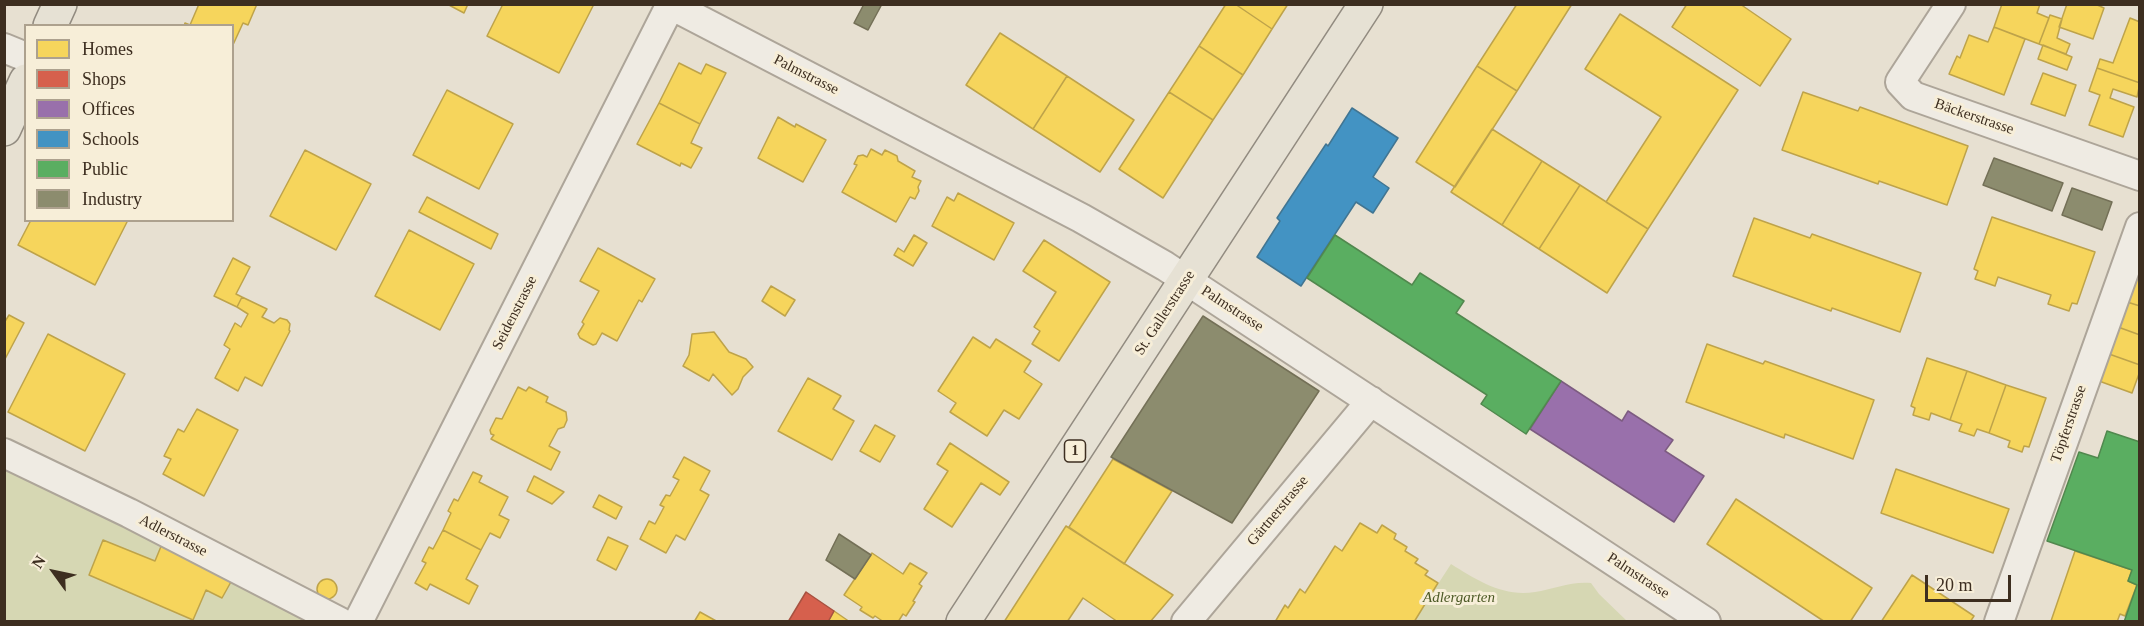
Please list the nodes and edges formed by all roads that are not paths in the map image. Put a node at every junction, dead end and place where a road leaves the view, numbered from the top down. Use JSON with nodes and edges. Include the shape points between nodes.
{"nodes":[{"id":1,"x":60,"y":4,"type":"edge"},
{"id":2,"x":1366,"y":4,"type":"edge"},
{"id":3,"x":1951,"y":4,"type":"edge"},
{"id":4,"x":670,"y":5,"type":"edge"},
{"id":5,"x":51,"y":24,"type":"edge"},
{"id":6,"x":4,"y":48,"type":"edge"},
{"id":7,"x":24,"y":56,"type":"edge"},
{"id":8,"x":24,"y":85,"type":"edge"},
{"id":9,"x":4,"y":129,"type":"edge"},
{"id":10,"x":2139,"y":176,"type":"edge"},
{"id":11,"x":2139,"y":227,"type":"edge"},
{"id":12,"x":1187,"y":280,"type":"junction"},
{"id":13,"x":1371,"y":401,"type":"junction"},
{"id":14,"x":4,"y":453,"type":"edge"},
{"id":15,"x":340,"y":621,"type":"edge"},
{"id":16,"x":358,"y":621,"type":"edge"},
{"id":17,"x":963,"y":621,"type":"edge"},
{"id":18,"x":1186,"y":621,"type":"edge"},
{"id":19,"x":1706,"y":621,"type":"edge"},
{"id":20,"x":2000,"y":621,"type":"edge"}],
"edges":[{"from":1,"to":5,"type":"main road"},
{"from":2,"to":12,"type":"main road","name":"St. Gallerstrasse","number":"1"},
{"from":3,"to":10,"type":"street","name":"Bäckerstrasse","via":[[1900,82],[1913,96]]},
{"from":4,"to":12,"type":"street","name":"Palmstrasse","via":[[1082,218]]},
{"from":4,"to":16,"type":"street","name":"Seidenstrasse"},
{"from":6,"to":7,"type":"street"},
{"from":8,"to":9,"type":"main road"},
{"from":11,"to":20,"type":"street","name":"Töpferstrasse"},
{"from":12,"to":13,"type":"street","name":"Palmstrasse"},
{"from":12,"to":17,"type":"main road","name":"St. Gallerstrasse","number":"1"},
{"from":13,"to":18,"type":"street","name":"Gärtnerstrasse"},
{"from":13,"to":19,"type":"street","name":"Palmstrasse"},
{"from":14,"to":15,"type":"street","name":"Adlerstrasse"}]}
